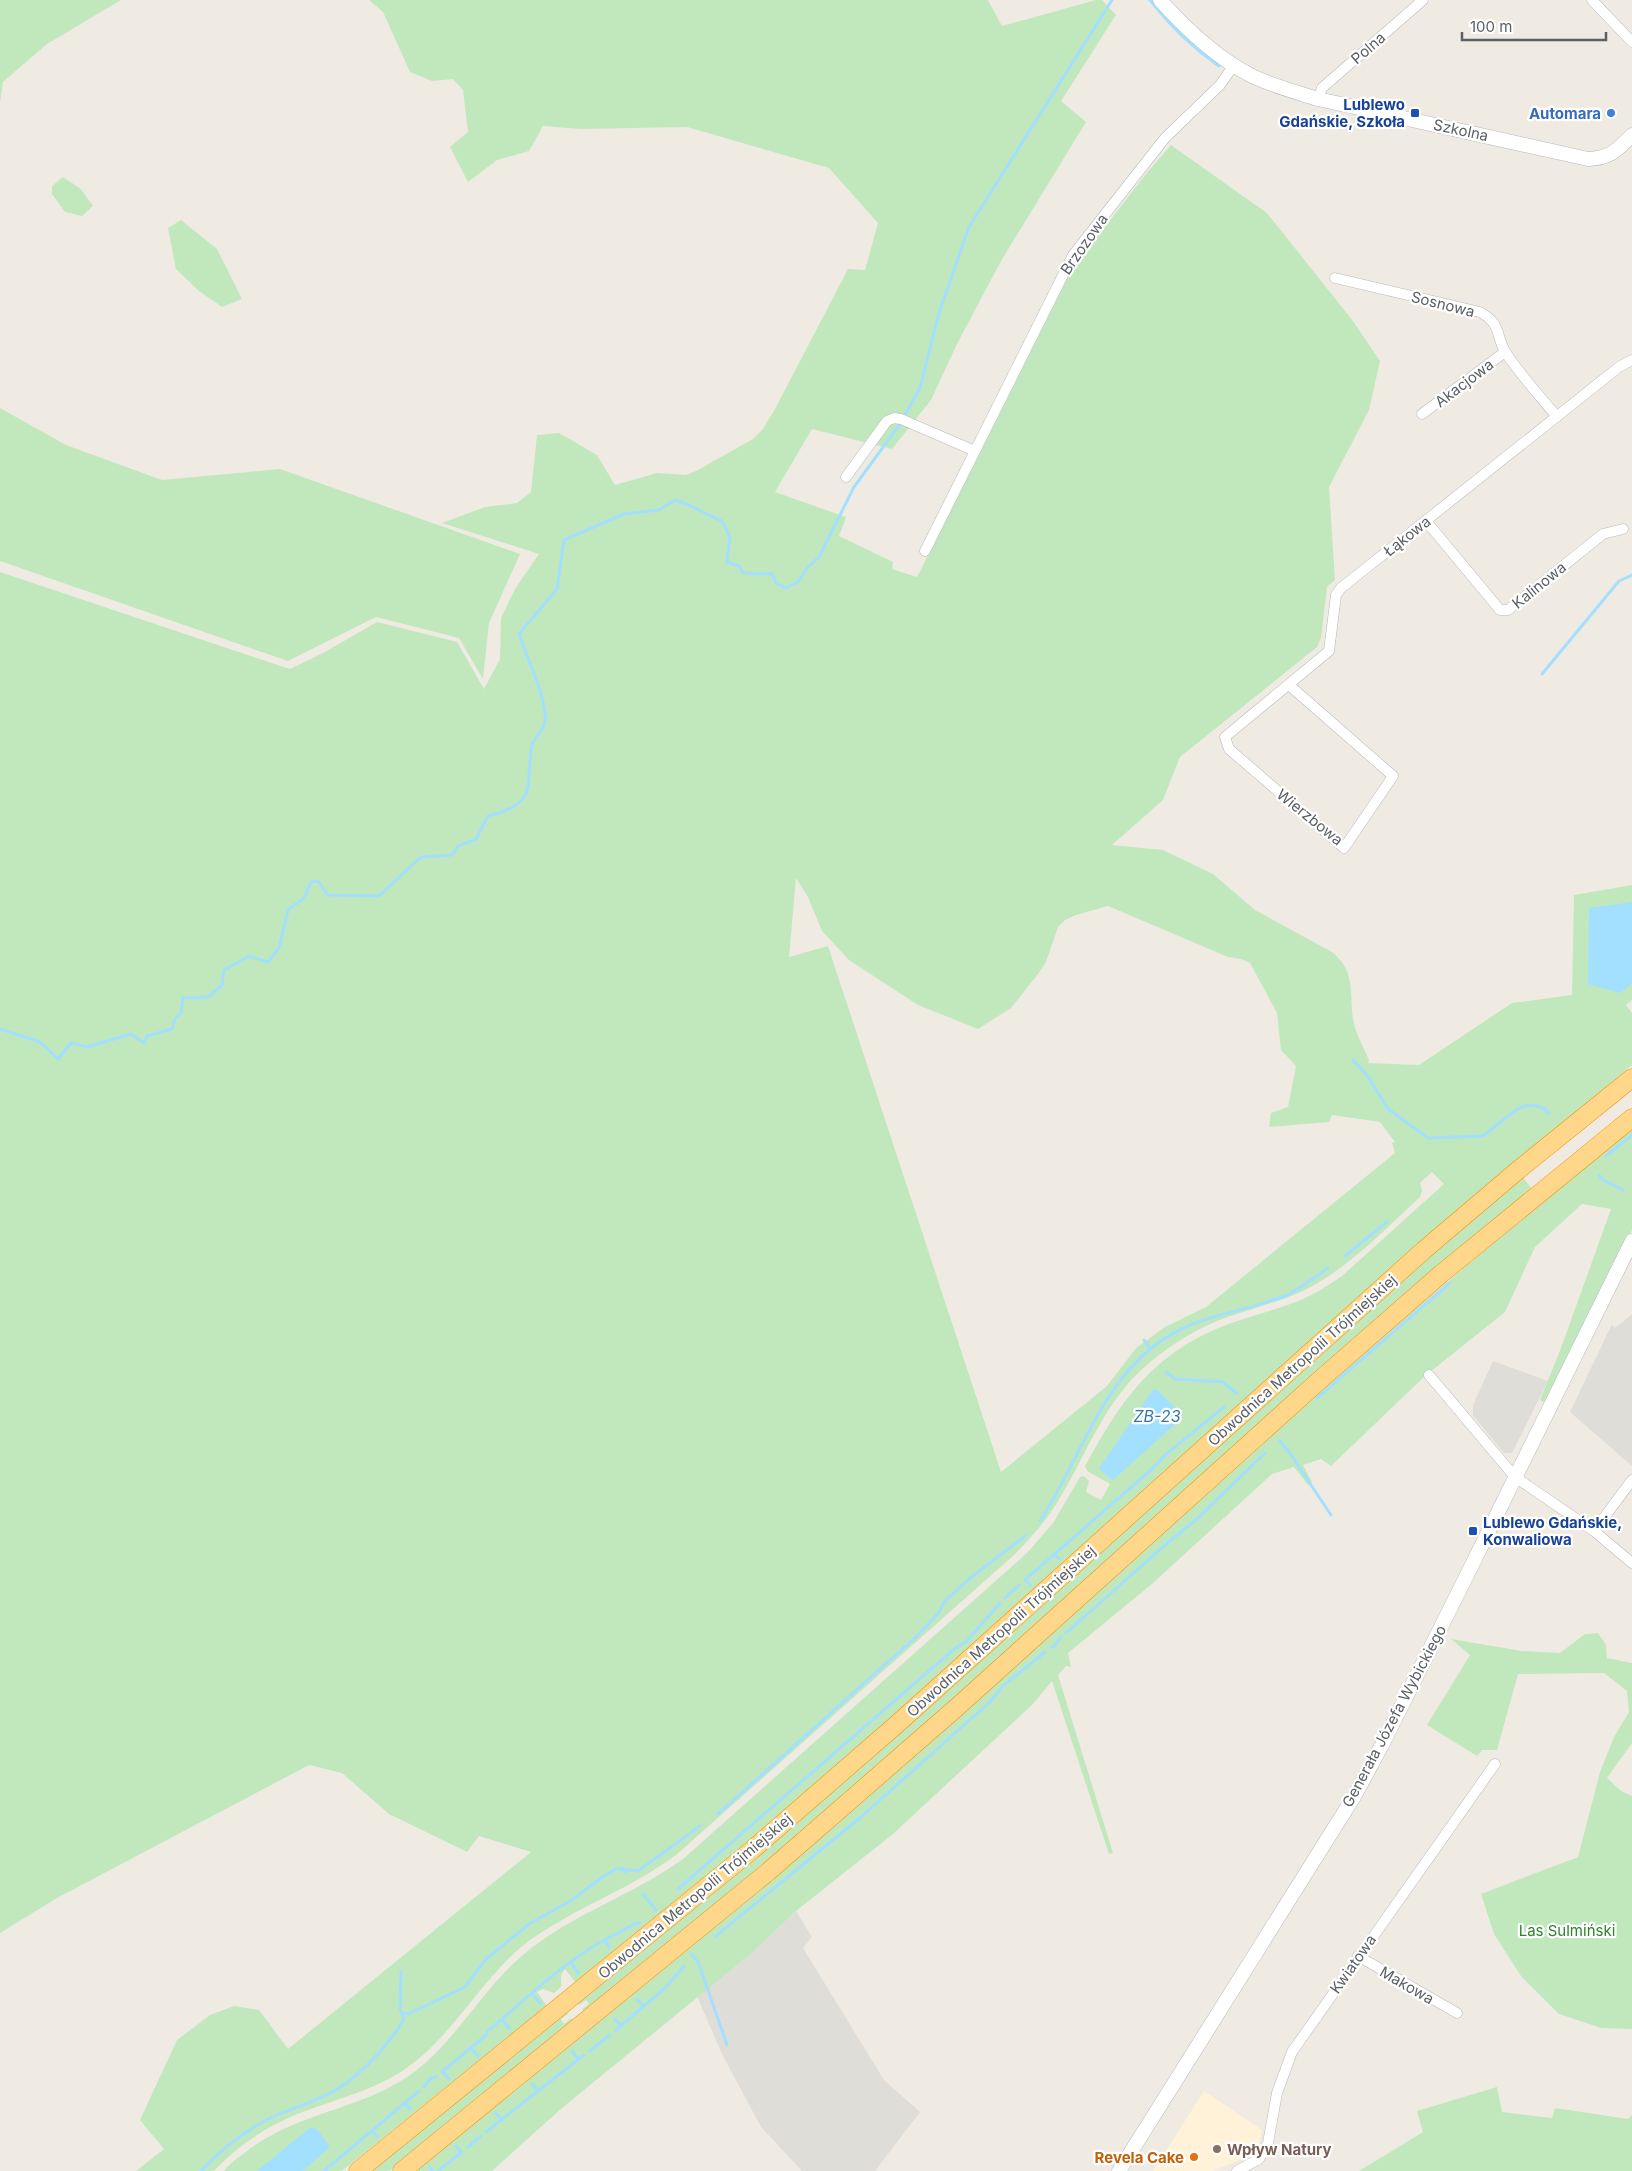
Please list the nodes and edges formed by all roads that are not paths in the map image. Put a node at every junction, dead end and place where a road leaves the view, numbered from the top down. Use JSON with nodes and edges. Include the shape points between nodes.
{"nodes":[{"id":1,"x":1160,"y":0,"type":"edge"},
{"id":2,"x":1423,"y":0,"type":"edge"},
{"id":3,"x":1592,"y":0,"type":"edge"},
{"id":4,"x":1632,"y":42,"type":"edge"},
{"id":5,"x":1234,"y":65,"type":"junction"},
{"id":6,"x":1318,"y":99,"type":"junction"},
{"id":7,"x":1632,"y":134,"type":"edge"},
{"id":8,"x":1335,"y":278,"type":"dead end"},
{"id":9,"x":1505,"y":352,"type":"junction"},
{"id":10,"x":1632,"y":360,"type":"edge"},
{"id":11,"x":1422,"y":414,"type":"dead end"},
{"id":12,"x":1557,"y":417,"type":"junction"},
{"id":13,"x":975,"y":451,"type":"junction"},
{"id":14,"x":846,"y":477,"type":"dead end"},
{"id":15,"x":1426,"y":521,"type":"junction"},
{"id":16,"x":1623,"y":529,"type":"dead end"},
{"id":17,"x":926,"y":550,"type":"dead end"},
{"id":18,"x":1289,"y":685,"type":"junction"},
{"id":19,"x":1225,"y":737,"type":"joint"},
{"id":20,"x":1632,"y":1078,"type":"edge"},
{"id":21,"x":1632,"y":1118,"type":"edge"},
{"id":22,"x":1632,"y":1241,"type":"edge"},
{"id":23,"x":1429,"y":1374,"type":"dead end"},
{"id":24,"x":1515,"y":1477,"type":"junction"},
{"id":25,"x":1632,"y":1480,"type":"edge"},
{"id":26,"x":1594,"y":1531,"type":"junction"},
{"id":27,"x":1632,"y":1563,"type":"edge"},
{"id":28,"x":1494,"y":1764,"type":"dead end"},
{"id":29,"x":1358,"y":1956,"type":"junction"},
{"id":30,"x":1457,"y":2013,"type":"dead end"},
{"id":31,"x":358,"y":2171,"type":"edge"},
{"id":32,"x":402,"y":2171,"type":"edge"},
{"id":33,"x":1119,"y":2171,"type":"edge"},
{"id":34,"x":1236,"y":2171,"type":"edge"}],
"edges":[{"from":1,"to":5,"type":"main road","name":"Szkolna","via":[[1182,24]]},
{"from":2,"to":6,"type":"street","name":"Polna","via":[[1322,88]]},
{"from":3,"to":4,"type":"street"},
{"from":5,"to":6,"type":"main road","name":"Szkolna","via":[[1274,85]]},
{"from":5,"to":13,"type":"street","name":"Brzozowa","via":[[1220,84],[1166,138],[1073,255]]},
{"from":6,"to":7,"type":"main road","name":"Szkolna","via":[[1588,159],[1603,158],[1613,153]]},
{"from":8,"to":9,"type":"street","name":"Sosnowa","via":[[1480,312],[1491,318]]},
{"from":9,"to":11,"type":"street","name":"Akacjowa"},
{"from":9,"to":12,"type":"street","name":"Sosnowa"},
{"from":10,"to":12,"type":"street","name":"Łąkowa"},
{"from":12,"to":15,"type":"street","name":"Łąkowa"},
{"from":13,"to":14,"type":"street","via":[[894,418],[887,421]]},
{"from":13,"to":17,"type":"street","name":"Brzozowa"},
{"from":15,"to":16,"type":"street","name":"Kalinowa","via":[[1500,610],[1508,610],[1602,534]]},
{"from":15,"to":18,"type":"street","name":"Łąkowa","via":[[1341,588],[1336,595],[1329,651]]},
{"from":18,"to":19,"type":"street","name":"Łąkowa"},
{"from":18,"to":19,"type":"street","name":"Wierzbowa","via":[[1393,776],[1344,848],[1229,749]]},
{"from":20,"to":31,"type":"highway","name":"Obwodnica Metropolii Trójmiejskiej","via":[[1424,1250],[896,1725],[752,1850]]},
{"from":21,"to":32,"type":"highway","name":"Obwodnica Metropolii Trójmiejskiej","via":[[1441,1274],[769,1871]]},
{"from":22,"to":24,"type":"main road","name":"Generała Józefa Wybickiego"},
{"from":23,"to":24,"type":"street"},
{"from":24,"to":26,"type":"street"},
{"from":24,"to":33,"type":"main road","name":"Generała Józefa Wybickiego","via":[[1354,1795]]},
{"from":25,"to":26,"type":"street"},
{"from":26,"to":27,"type":"street"},
{"from":28,"to":29,"type":"street","name":"Kwiatowa"},
{"from":29,"to":30,"type":"street","name":"Makowa"},
{"from":29,"to":34,"type":"street","name":"Kwiatowa","via":[[1292,2052],[1277,2093],[1268,2143],[1263,2152],[1253,2163]]}]}
